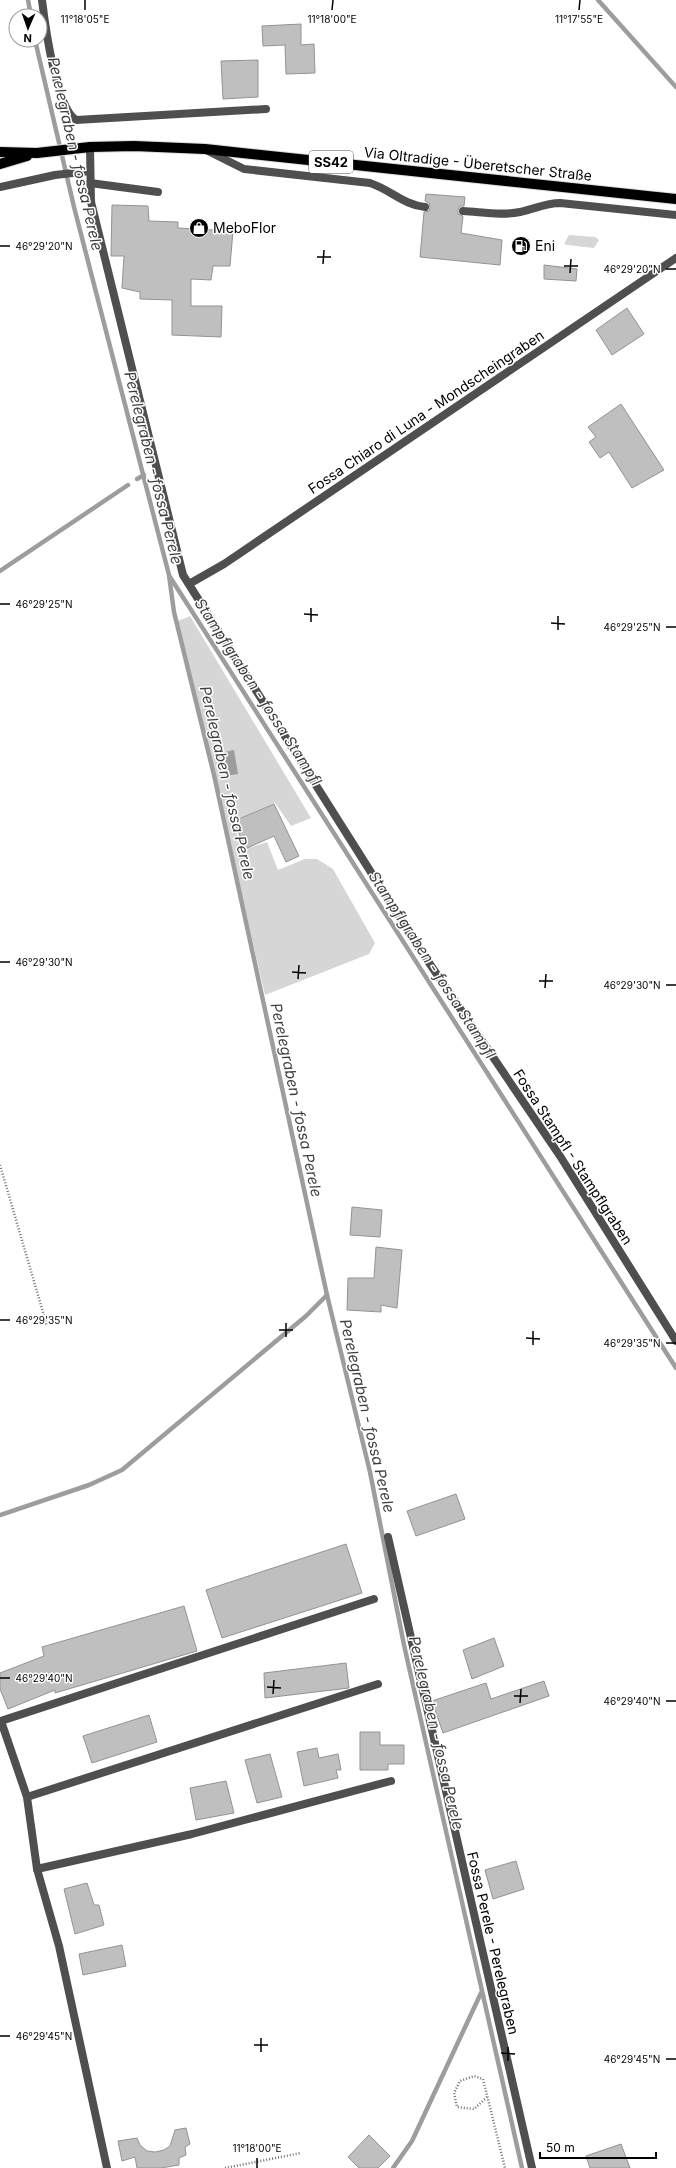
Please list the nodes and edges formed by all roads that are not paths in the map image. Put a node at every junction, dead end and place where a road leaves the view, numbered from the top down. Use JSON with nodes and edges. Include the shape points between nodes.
{"nodes":[{"id":1,"x":42,"y":0,"type":"edge"},
{"id":2,"x":266,"y":109,"type":"dead end"},
{"id":3,"x":90,"y":147,"type":"junction"},
{"id":4,"x":205,"y":149,"type":"junction"},
{"id":5,"x":0,"y":152,"type":"edge"},
{"id":6,"x":41,"y":153,"type":"junction"},
{"id":7,"x":0,"y":159,"type":"edge"},
{"id":8,"x":17,"y":159,"type":"junction"},
{"id":9,"x":0,"y":164,"type":"edge"},
{"id":10,"x":90,"y":171,"type":"junction"},
{"id":11,"x":90,"y":183,"type":"junction"},
{"id":12,"x":0,"y":187,"type":"edge"},
{"id":13,"x":158,"y":192,"type":"dead end"},
{"id":14,"x":676,"y":199,"type":"edge"},
{"id":15,"x":424,"y":207,"type":"dead end"},
{"id":16,"x":463,"y":211,"type":"dead end"},
{"id":17,"x":676,"y":215,"type":"edge"},
{"id":18,"x":676,"y":258,"type":"edge"},
{"id":19,"x":189,"y":584,"type":"junction"},
{"id":20,"x":676,"y":1341,"type":"edge"},
{"id":21,"x":388,"y":1537,"type":"dead end"},
{"id":22,"x":374,"y":1599,"type":"dead end"},
{"id":23,"x":378,"y":1684,"type":"dead end"},
{"id":24,"x":391,"y":1781,"type":"dead end"},
{"id":25,"x":27,"y":1797,"type":"junction"},
{"id":26,"x":37,"y":1869,"type":"junction"},
{"id":27,"x":107,"y":2168,"type":"edge"},
{"id":28,"x":532,"y":2168,"type":"edge"}],
"edges":[{"from":1,"to":2,"type":"street","via":[[63,103],[69,116],[76,120]]},
{"from":3,"to":4,"type":"main road","number":"SS42"},
{"from":3,"to":6,"type":"main road","number":"SS42"},
{"from":3,"to":10,"type":"street","name":"Fossa Stampfl - Stampflgraben"},
{"from":4,"to":14,"type":"main road","name":"Via Oltradige - Überetscher Straße","number":"SS42"},
{"from":4,"to":15,"type":"street","via":[[244,169],[370,183],[384,188],[410,204]]},
{"from":5,"to":6,"type":"main road","number":"SS42"},
{"from":6,"to":8,"type":"main road","number":"SS42"},
{"from":7,"to":8,"type":"main road","number":"SS42"},
{"from":8,"to":9,"type":"main road","number":"SS42"},
{"from":10,"to":11,"type":"street","name":"Fossa Stampfl - Stampflgraben"},
{"from":10,"to":12,"type":"street","via":[[55,175]]},
{"from":11,"to":13,"type":"street"},
{"from":11,"to":19,"type":"street","name":"Fossa Stampfl - Stampflgraben","via":[[91,202],[183,575]]},
{"from":16,"to":17,"type":"street","via":[[520,212],[548,203],[560,203]]},
{"from":18,"to":19,"type":"street","name":"Fossa Chiaro di Luna - Mondscheingraben","via":[[224,564]]},
{"from":19,"to":20,"type":"street","name":"Fossa Stampfl - Stampflgraben","via":[[413,938],[560,1156]]},
{"from":21,"to":28,"type":"street","name":"Fossa Perele - Perelegraben"},
{"from":22,"to":25,"type":"street","via":[[1,1721]]},
{"from":23,"to":25,"type":"street"},
{"from":24,"to":26,"type":"street","via":[[192,1834]]},
{"from":25,"to":26,"type":"street"},
{"from":26,"to":27,"type":"street","via":[[58,1946]]}]}
